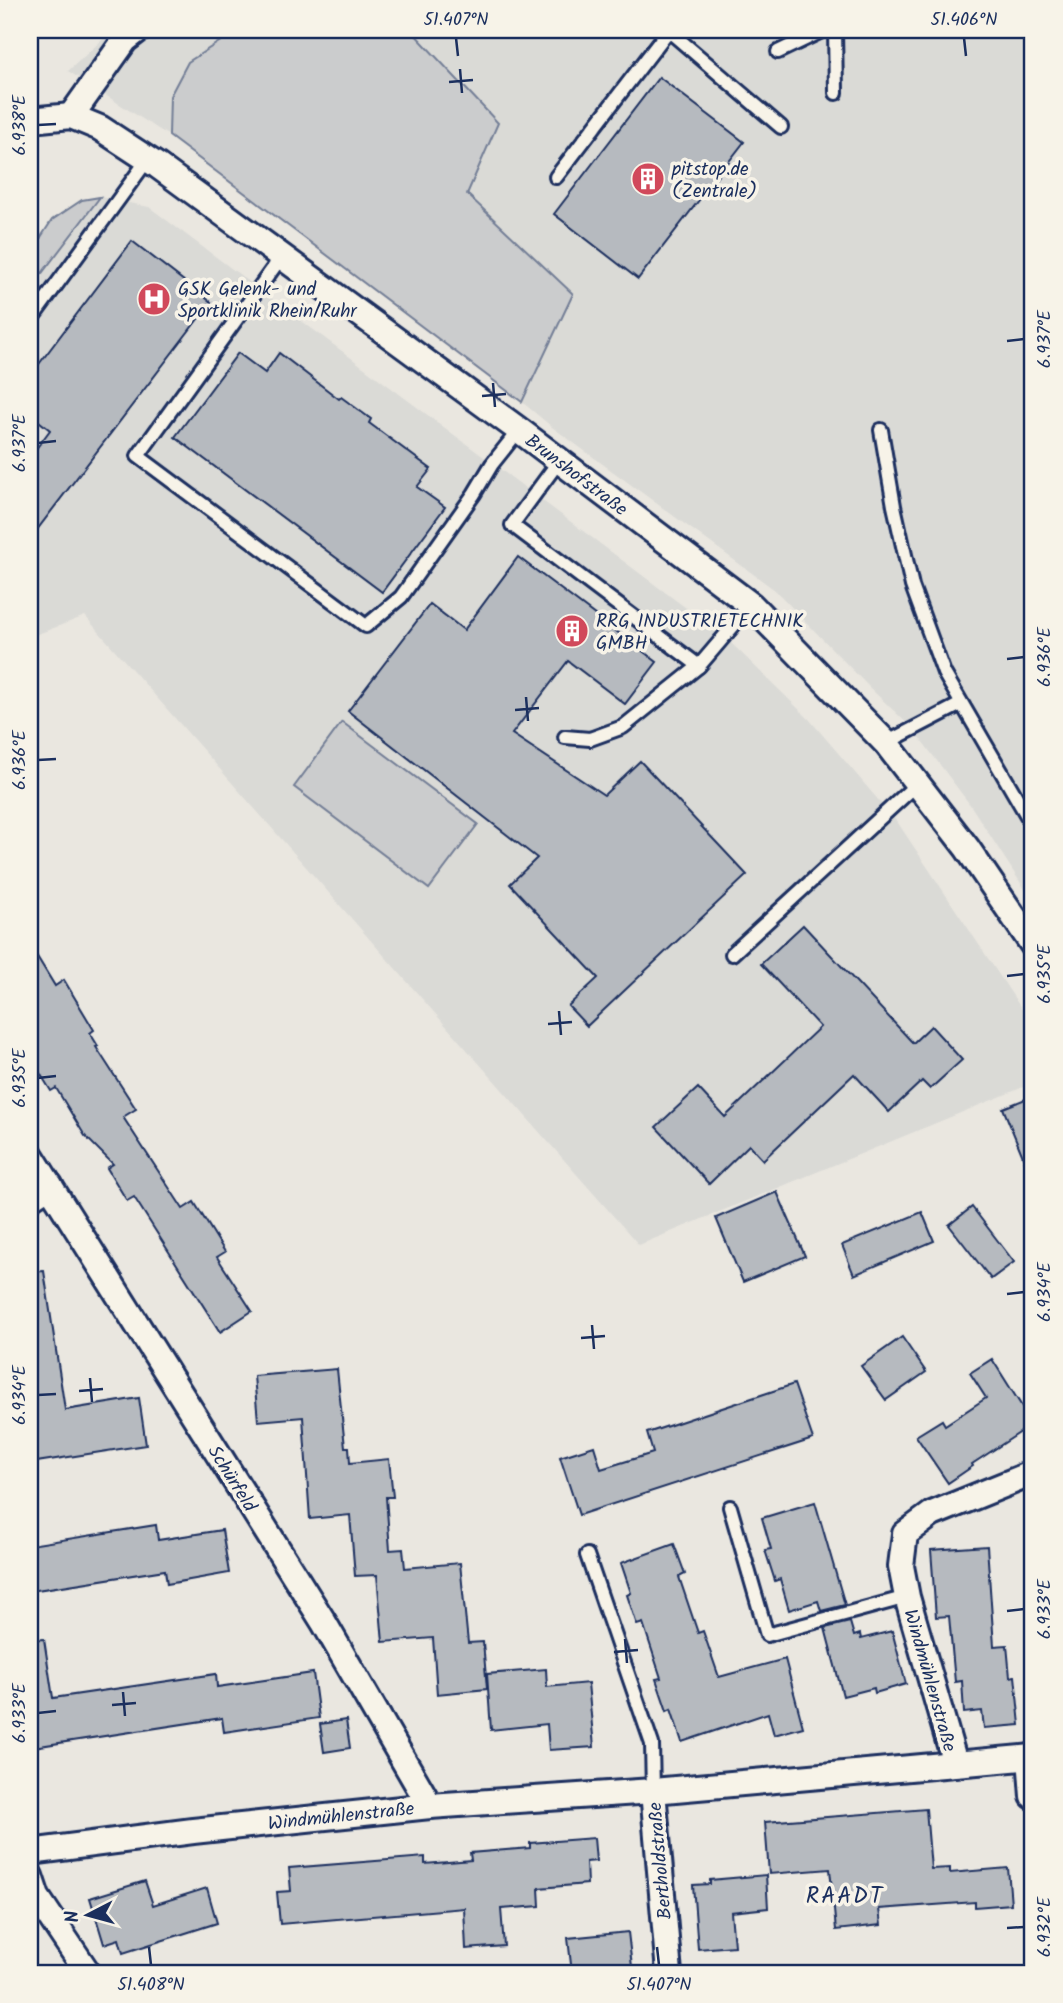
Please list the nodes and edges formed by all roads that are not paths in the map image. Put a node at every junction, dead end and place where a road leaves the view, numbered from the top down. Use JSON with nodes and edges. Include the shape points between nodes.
{"nodes":[{"id":1,"x":138,"y":30,"type":"edge"},
{"id":2,"x":824,"y":30,"type":"edge"},
{"id":3,"x":835,"y":30,"type":"edge"},
{"id":4,"x":668,"y":31,"type":"edge"},
{"id":5,"x":778,"y":51,"type":"dead end"},
{"id":6,"x":836,"y":93,"type":"dead end"},
{"id":7,"x":71,"y":116,"type":"junction"},
{"id":8,"x":30,"y":120,"type":"edge"},
{"id":9,"x":781,"y":127,"type":"dead end"},
{"id":10,"x":148,"y":159,"type":"junction"},
{"id":11,"x":556,"y":177,"type":"dead end"},
{"id":12,"x":282,"y":256,"type":"junction"},
{"id":13,"x":30,"y":321,"type":"edge"},
{"id":14,"x":519,"y":430,"type":"junction"},
{"id":15,"x":881,"y":430,"type":"dead end"},
{"id":16,"x":559,"y":461,"type":"junction"},
{"id":17,"x":751,"y":605,"type":"junction"},
{"id":18,"x":699,"y":666,"type":"junction"},
{"id":19,"x":961,"y":704,"type":"junction"},
{"id":20,"x":565,"y":737,"type":"dead end"},
{"id":21,"x":886,"y":743,"type":"junction"},
{"id":22,"x":918,"y":784,"type":"junction"},
{"id":23,"x":1033,"y":826,"type":"edge"},
{"id":24,"x":1033,"y":945,"type":"edge"},
{"id":25,"x":732,"y":954,"type":"dead end"},
{"id":26,"x":30,"y":1154,"type":"edge"},
{"id":27,"x":40,"y":1191,"type":"edge"},
{"id":28,"x":1033,"y":1473,"type":"edge"},
{"id":29,"x":730,"y":1507,"type":"dead end"},
{"id":30,"x":587,"y":1555,"type":"dead end"},
{"id":31,"x":907,"y":1597,"type":"junction"},
{"id":32,"x":1032,"y":1757,"type":"edge"},
{"id":33,"x":955,"y":1763,"type":"junction"},
{"id":34,"x":653,"y":1791,"type":"junction"},
{"id":35,"x":1033,"y":1796,"type":"edge"},
{"id":36,"x":430,"y":1806,"type":"junction"},
{"id":37,"x":30,"y":1852,"type":"edge"},
{"id":38,"x":30,"y":1876,"type":"edge"},
{"id":39,"x":88,"y":1973,"type":"edge"},
{"id":40,"x":669,"y":1973,"type":"edge"}],
"edges":[{"from":1,"to":7,"type":"street","via":[[125,40]]},
{"from":2,"to":5,"type":"lane"},
{"from":3,"to":6,"type":"lane"},
{"from":4,"to":9,"type":"lane"},
{"from":4,"to":11,"type":"lane"},
{"from":7,"to":8,"type":"street","name":"Brunshofstraße"},
{"from":7,"to":10,"type":"street","name":"Brunshofstraße","via":[[100,128]]},
{"from":10,"to":12,"type":"street","name":"Brunshofstraße"},
{"from":10,"to":13,"type":"lane"},
{"from":12,"to":14,"type":"street","name":"Brunshofstraße"},
{"from":12,"to":14,"type":"lane","via":[[138,456],[366,626],[401,597]]},
{"from":14,"to":16,"type":"street","name":"Brunshofstraße"},
{"from":15,"to":19,"type":"lane","via":[[912,586],[944,673]]},
{"from":16,"to":17,"type":"street","name":"Brunshofstraße"},
{"from":16,"to":18,"type":"lane","via":[[512,525]]},
{"from":17,"to":18,"type":"lane"},
{"from":17,"to":21,"type":"street","name":"Brunshofstraße"},
{"from":18,"to":20,"type":"lane","via":[[623,727],[590,739]]},
{"from":19,"to":21,"type":"lane"},
{"from":19,"to":23,"type":"lane"},
{"from":21,"to":22,"type":"street","name":"Brunshofstraße"},
{"from":22,"to":24,"type":"street","name":"Brunshofstraße"},
{"from":22,"to":25,"type":"lane"},
{"from":26,"to":27,"type":"street","name":"Schürfeld"},
{"from":27,"to":36,"type":"street","name":"Schürfeld","via":[[323,1621]]},
{"from":28,"to":31,"type":"street","name":"Windmühlenstraße","via":[[932,1514],[905,1534],[901,1566]]},
{"from":29,"to":31,"type":"lane","name":"Windmühlenstraße","via":[[767,1635]]},
{"from":30,"to":34,"type":"lane","via":[[652,1744]]},
{"from":31,"to":33,"type":"street","name":"Windmühlenstraße"},
{"from":32,"to":33,"type":"street","name":"Windmühlenstraße"},
{"from":32,"to":35,"type":"street"},
{"from":33,"to":34,"type":"street","name":"Windmühlenstraße"},
{"from":34,"to":36,"type":"street","name":"Windmühlenstraße"},
{"from":34,"to":40,"type":"street","name":"Bertholdstraße"},
{"from":36,"to":37,"type":"street","name":"Windmühlenstraße"},
{"from":38,"to":39,"type":"street","via":[[37,1897]]}]}
